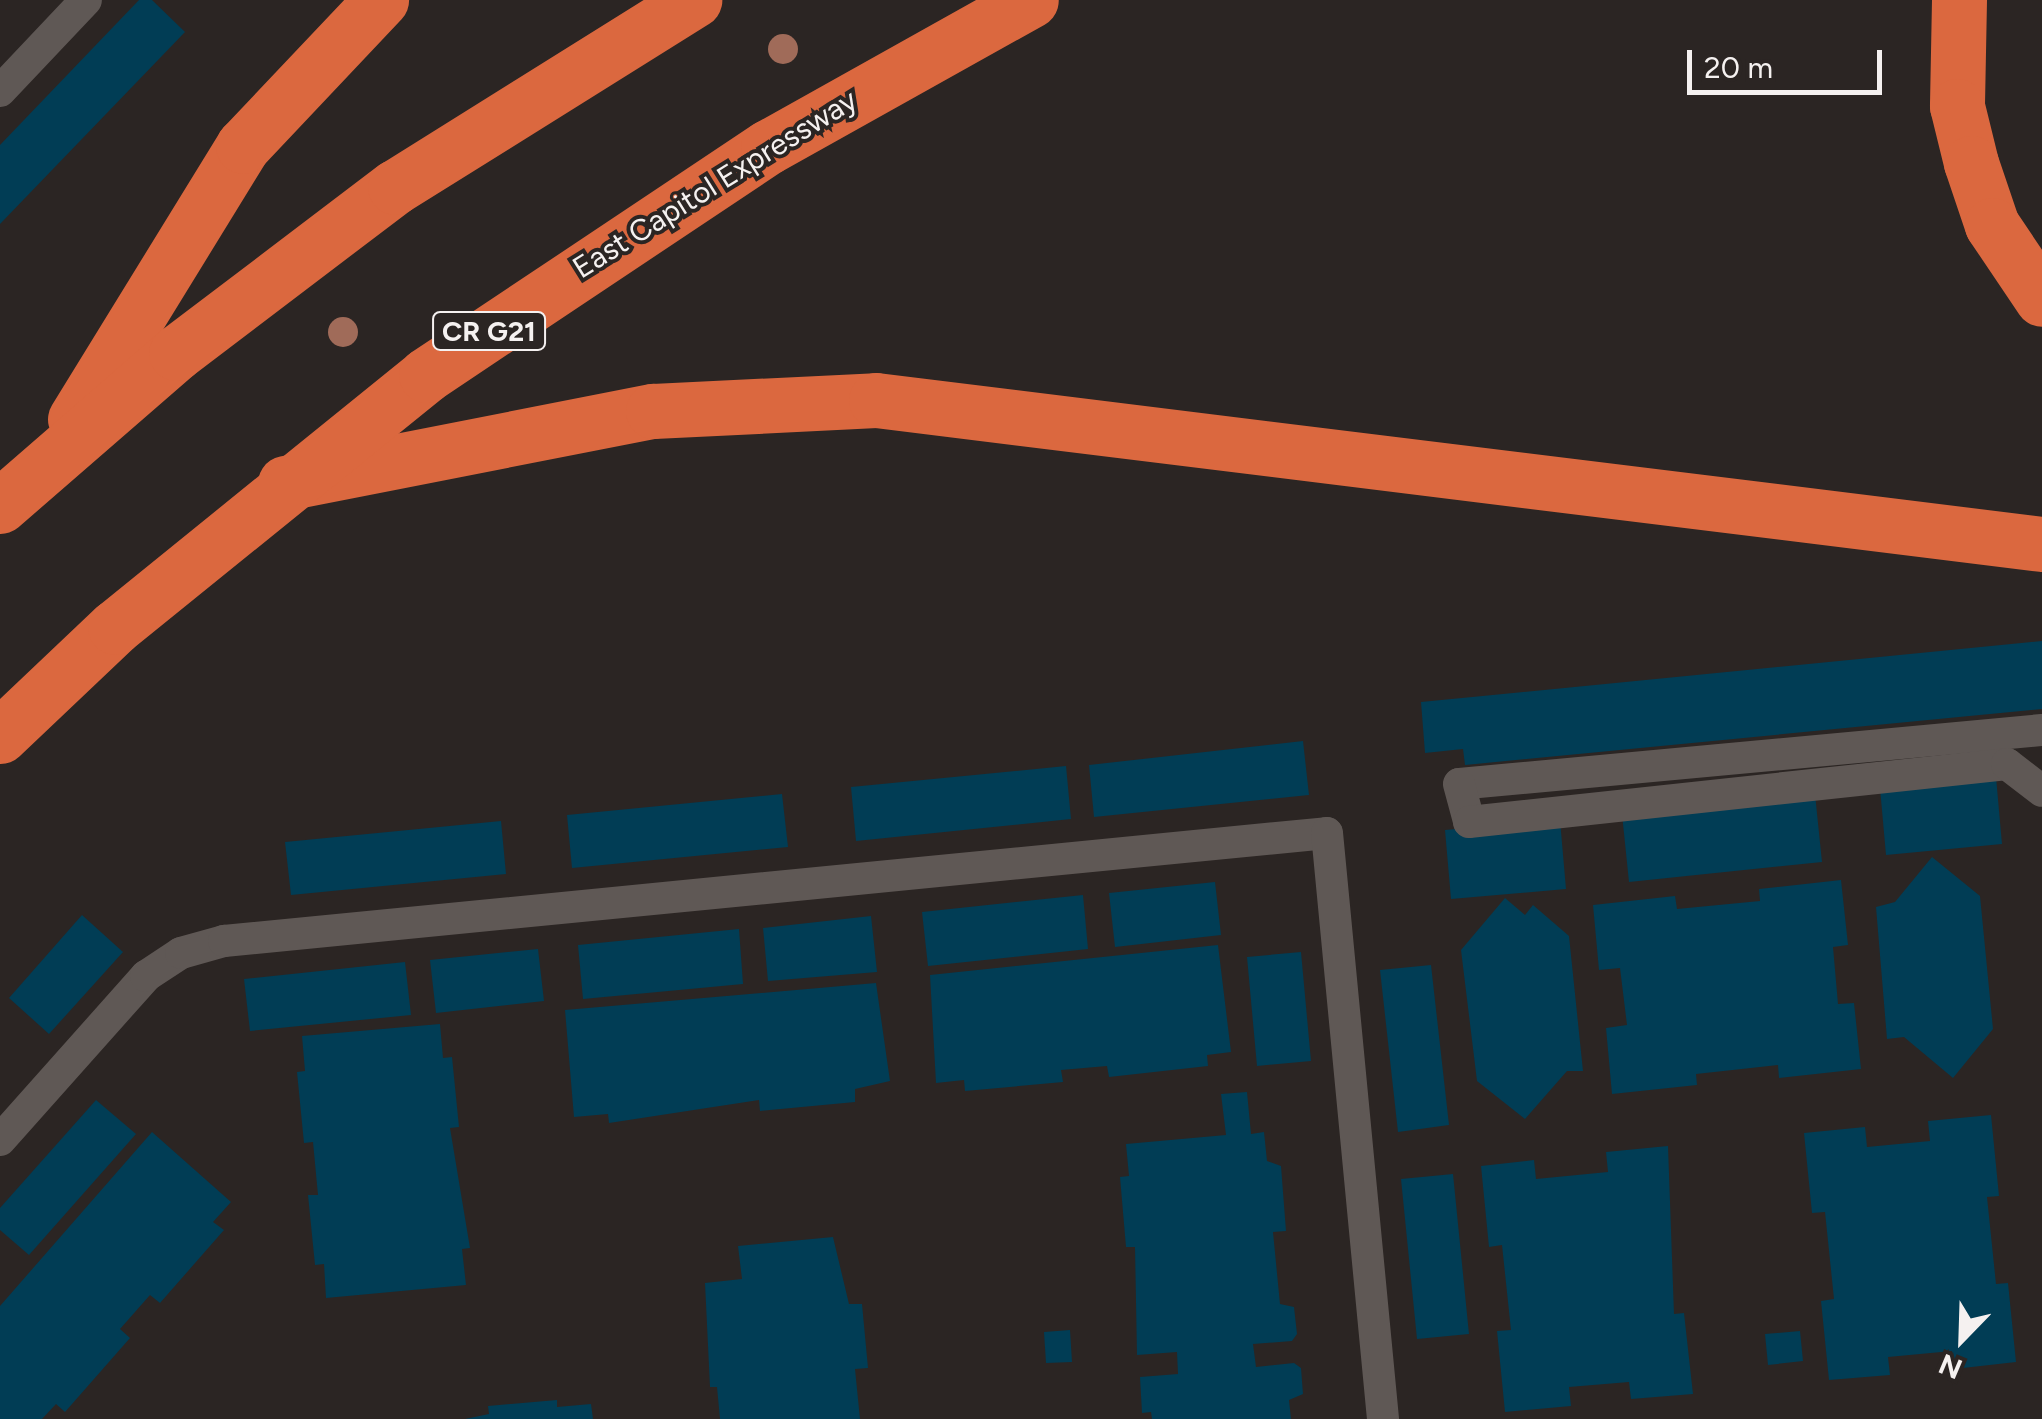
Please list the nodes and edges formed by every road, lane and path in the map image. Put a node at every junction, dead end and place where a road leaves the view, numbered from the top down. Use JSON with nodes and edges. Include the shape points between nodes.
{"nodes":[{"id":1,"x":86,"y":0,"type":"edge"},
{"id":2,"x":381,"y":0,"type":"edge"},
{"id":3,"x":694,"y":0,"type":"edge"},
{"id":4,"x":1032,"y":0,"type":"edge"},
{"id":5,"x":1959,"y":0,"type":"edge"},
{"id":6,"x":0,"y":91,"type":"edge"},
{"id":7,"x":2042,"y":300,"type":"edge"},
{"id":8,"x":50,"y":460,"type":"junction"},
{"id":9,"x":285,"y":484,"type":"junction"},
{"id":10,"x":0,"y":506,"type":"edge"},
{"id":11,"x":2042,"y":544,"type":"edge"},
{"id":12,"x":2042,"y":730,"type":"edge"},
{"id":13,"x":0,"y":736,"type":"edge"},
{"id":14,"x":1938,"y":755,"type":"junction"},
{"id":15,"x":2042,"y":791,"type":"edge"},
{"id":16,"x":0,"y":1140,"type":"edge"},
{"id":17,"x":1383,"y":1419,"type":"edge"}],
"edges":[{"from":1,"to":6,"type":"lane"},
{"from":2,"to":8,"type":"highway","via":[[242,146]]},
{"from":3,"to":8,"type":"highway","via":[[395,186],[176,353]]},
{"from":4,"to":9,"type":"highway","name":"East Capitol Expressway","number":"CR G21","via":[[768,147],[575,270]]},
{"from":5,"to":7,"type":"highway","via":[[1957,106],[1970,164],[1992,226]]},
{"from":8,"to":10,"type":"highway"},
{"from":9,"to":11,"type":"highway","via":[[653,411],[876,400]]},
{"from":9,"to":13,"type":"highway","name":"East Capitol Expressway","number":"CR G21","via":[[114,627]]},
{"from":12,"to":14,"type":"lane"},
{"from":14,"to":14,"type":"lane","via":[[1459,784],[1469,822]]},
{"from":14,"to":15,"type":"lane","via":[[2007,764]]},
{"from":16,"to":17,"type":"lane","via":[[146,976],[180,952],[224,940],[1328,833]]}]}
